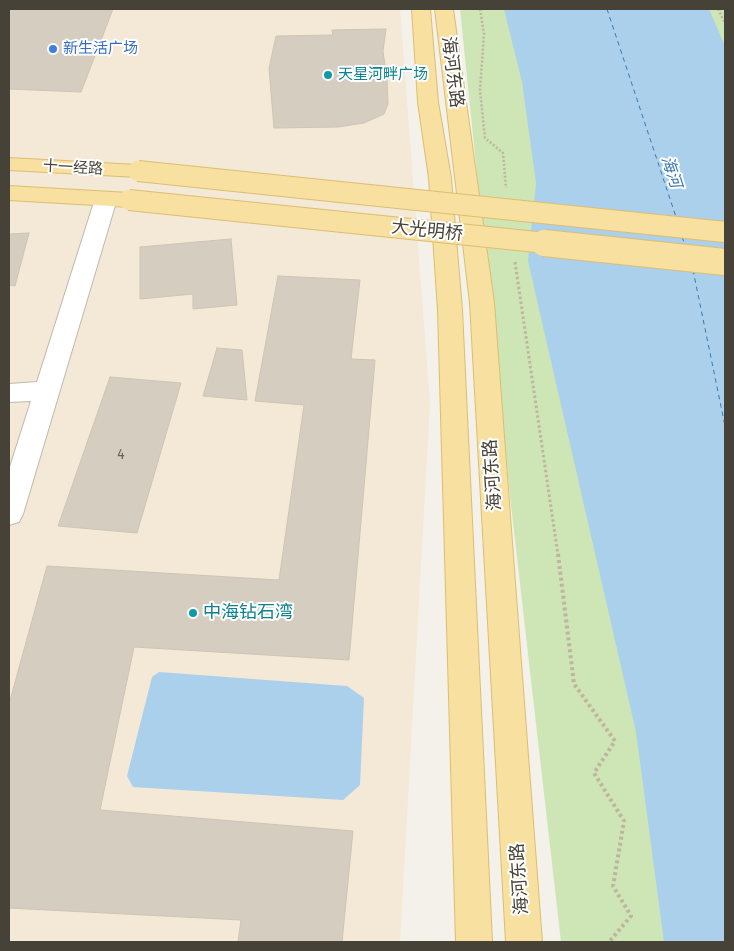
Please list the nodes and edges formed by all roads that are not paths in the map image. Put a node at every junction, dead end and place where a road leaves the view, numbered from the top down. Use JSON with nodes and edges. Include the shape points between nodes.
{"nodes":[{"id":1,"x":421,"y":9,"type":"edge"},
{"id":2,"x":444,"y":9,"type":"edge"},
{"id":3,"x":9,"y":164,"type":"edge"},
{"id":4,"x":138,"y":171,"type":"joint"},
{"id":5,"x":9,"y":194,"type":"edge"},
{"id":6,"x":117,"y":200,"type":"junction"},
{"id":7,"x":725,"y":232,"type":"edge"},
{"id":8,"x":725,"y":262,"type":"edge"},
{"id":9,"x":47,"y":391,"type":"junction"},
{"id":10,"x":9,"y":393,"type":"edge"},
{"id":11,"x":9,"y":514,"type":"edge"},
{"id":12,"x":474,"y":942,"type":"edge"},
{"id":13,"x":524,"y":942,"type":"edge"}],
"edges":[{"from":1,"to":12,"type":"main road","name":"海河东路","via":[[428,102],[440,178],[450,310]]},
{"from":2,"to":13,"type":"main road","name":"海河东路","via":[[482,303]]},
{"from":3,"to":4,"type":"main road","name":"十一经路"},
{"from":4,"to":7,"type":"main road","name":"大光明桥","bridge":true},
{"from":5,"to":6,"type":"main road","name":"十一经路"},
{"from":6,"to":8,"type":"main road","name":"大光明桥","bridge":true},
{"from":6,"to":9,"type":"street"},
{"from":9,"to":10,"type":"street"},
{"from":9,"to":11,"type":"street"}]}
